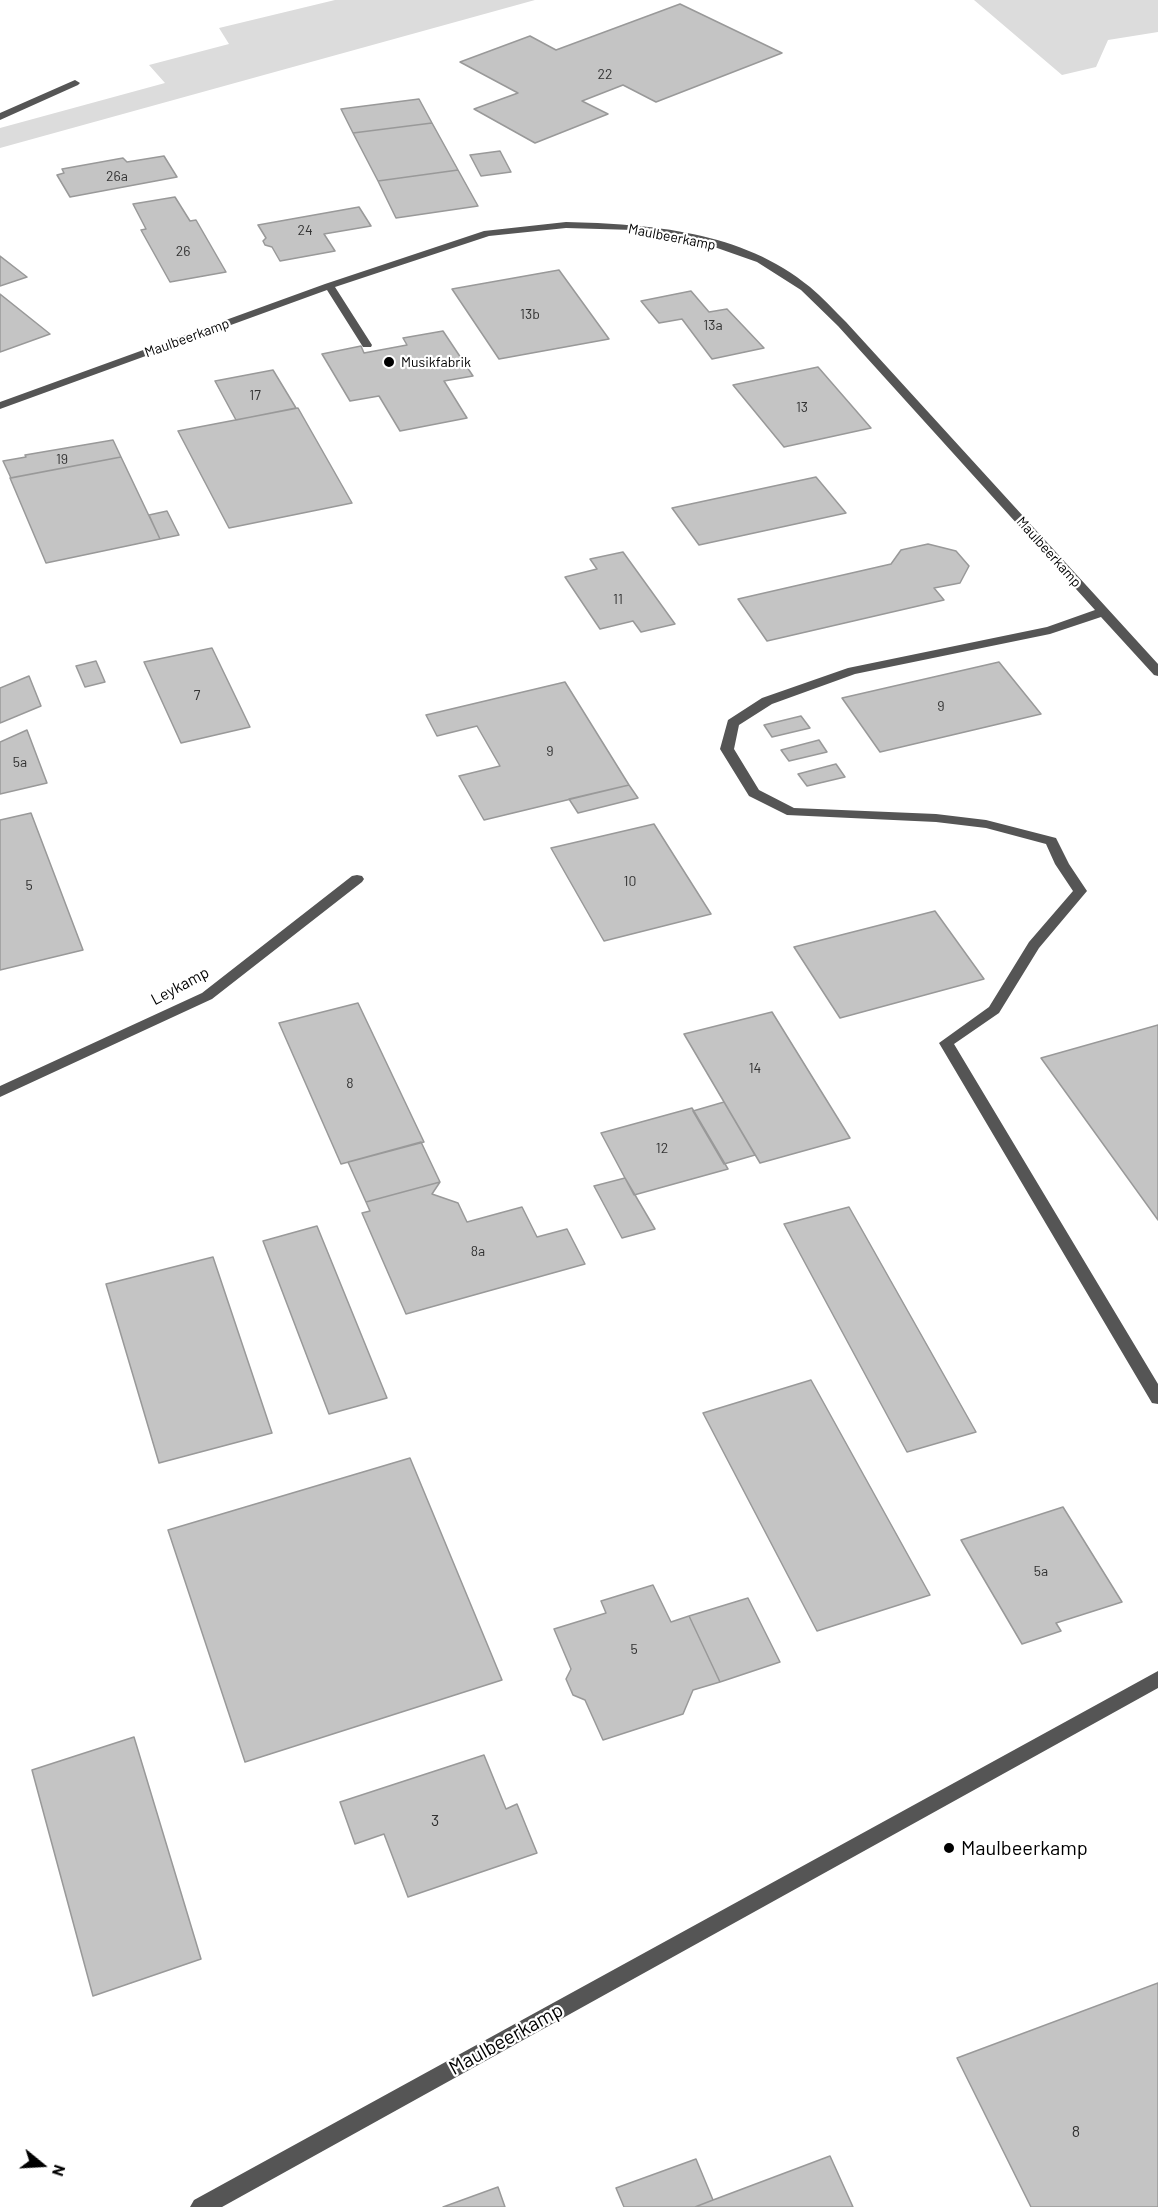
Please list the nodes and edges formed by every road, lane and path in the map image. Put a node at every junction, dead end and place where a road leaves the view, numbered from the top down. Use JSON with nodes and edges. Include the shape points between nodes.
{"nodes":[{"id":1,"x":75,"y":83,"type":"dead end"},
{"id":2,"x":0,"y":117,"type":"edge"},
{"id":3,"x":329,"y":286,"type":"junction"},
{"id":4,"x":367,"y":345,"type":"dead end"},
{"id":5,"x":0,"y":406,"type":"edge"},
{"id":6,"x":1103,"y":612,"type":"junction"},
{"id":7,"x":1158,"y":672,"type":"edge"},
{"id":8,"x":357,"y":879,"type":"dead end"},
{"id":9,"x":0,"y":1092,"type":"edge"},
{"id":10,"x":1158,"y":1398,"type":"edge"},
{"id":11,"x":1158,"y":1679,"type":"edge"},
{"id":12,"x":201,"y":2207,"type":"edge"}],
"edges":[{"from":1,"to":2,"type":"street"},
{"from":3,"to":4,"type":"street"},
{"from":3,"to":5,"type":"street","name":"Maulbeerkamp"},
{"from":3,"to":6,"type":"street","name":"Maulbeerkamp","via":[[488,233],[566,225],[644,229],[705,240],[761,260],[805,288],[842,324]]},
{"from":6,"to":7,"type":"street","name":"Maulbeerkamp"},
{"from":6,"to":10,"type":"street","via":[[1050,630],[852,671],[767,701],[733,723],[727,749],[754,793],[792,812],[936,818],[986,824],[1051,841],[1080,891],[1034,945],[994,1010],[946,1043]]},
{"from":8,"to":9,"type":"street","name":"Leykamp","via":[[207,996]]},
{"from":11,"to":12,"type":"street","name":"Maulbeerkamp"}]}
